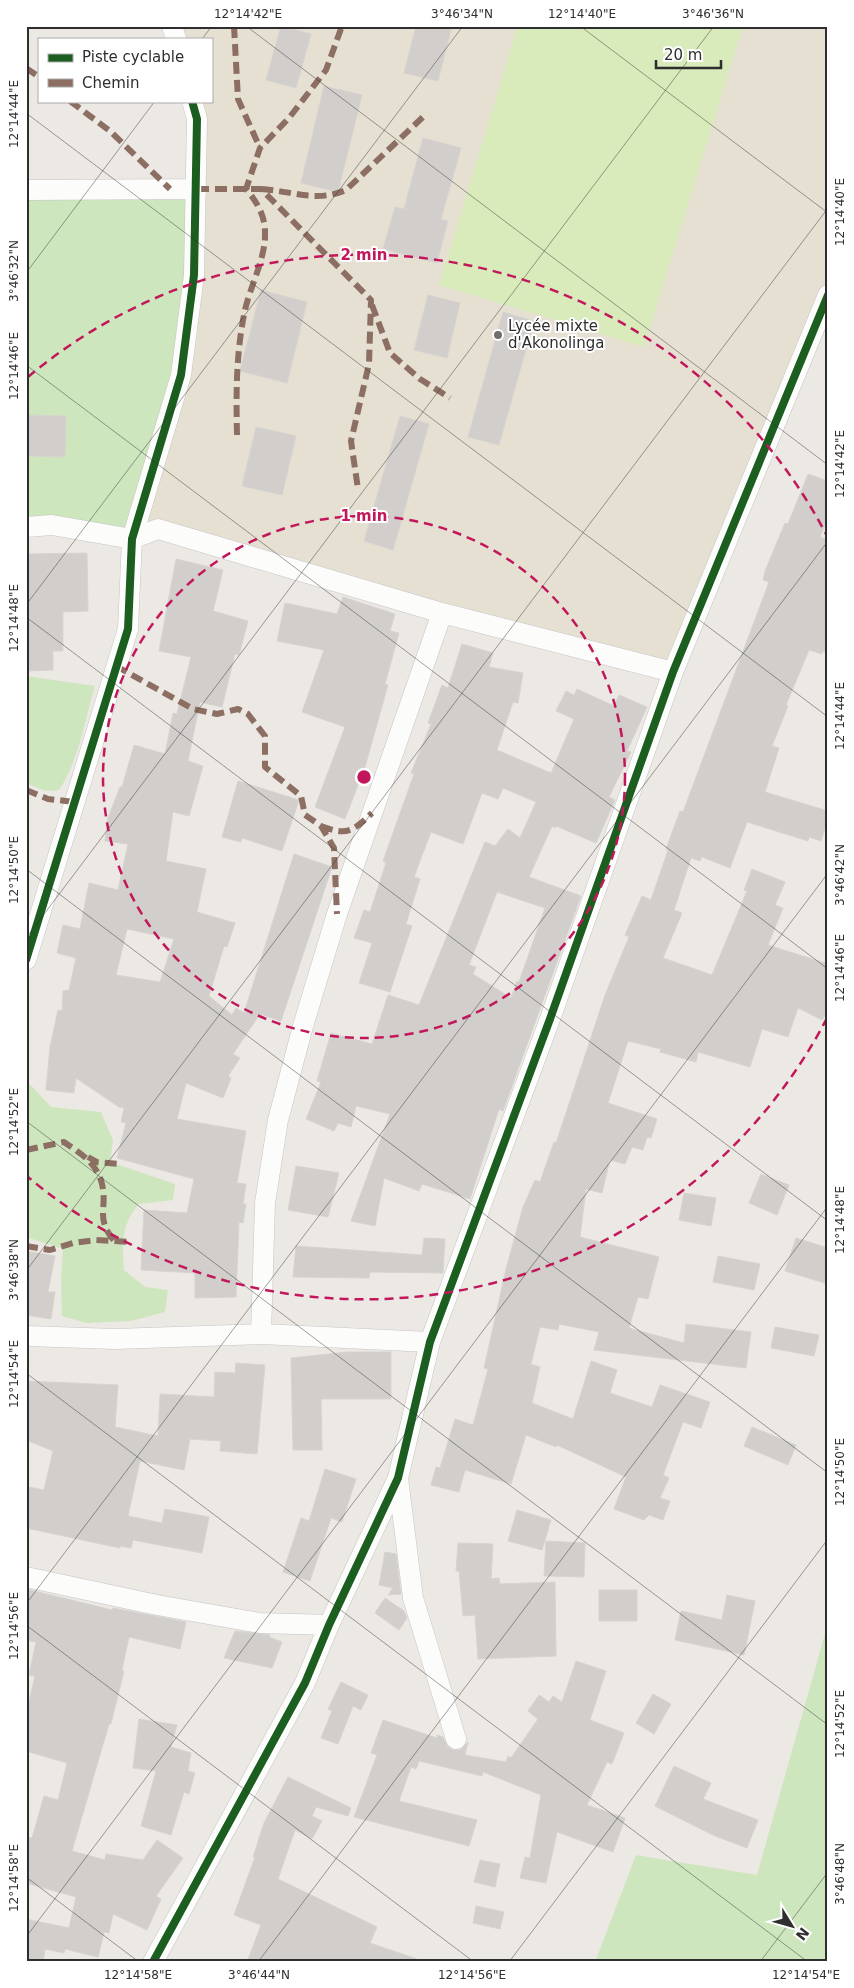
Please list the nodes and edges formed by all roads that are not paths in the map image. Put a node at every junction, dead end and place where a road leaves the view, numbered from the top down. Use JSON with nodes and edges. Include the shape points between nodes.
{"nodes":[{"id":1,"x":172,"y":26,"type":"edge"},
{"id":2,"x":176,"y":38,"type":"edge"},
{"id":3,"x":192,"y":102,"type":"edge"},
{"id":4,"x":197,"y":189,"type":"junction"},
{"id":5,"x":26,"y":190,"type":"edge"},
{"id":6,"x":828,"y":295,"type":"edge"},
{"id":7,"x":26,"y":527,"type":"edge"},
{"id":8,"x":132,"y":539,"type":"junction"},
{"id":9,"x":442,"y":613,"type":"junction"},
{"id":10,"x":674,"y":672,"type":"junction"},
{"id":11,"x":26,"y":960,"type":"edge"},
{"id":12,"x":261,"y":1334,"type":"junction"},
{"id":13,"x":26,"y":1336,"type":"edge"},
{"id":14,"x":430,"y":1342,"type":"junction"},
{"id":15,"x":398,"y":1478,"type":"junction"},
{"id":16,"x":26,"y":1577,"type":"edge"},
{"id":17,"x":329,"y":1625,"type":"junction"},
{"id":18,"x":456,"y":1739,"type":"dead end"},
{"id":19,"x":153,"y":1962,"type":"edge"}],
"edges":[{"from":1,"to":2,"type":"street"},
{"from":3,"to":4,"type":"street","via":[[197,119]]},
{"from":4,"to":5,"type":"street"},
{"from":4,"to":8,"type":"street","via":[[194,275],[181,375]]},
{"from":6,"to":10,"type":"street"},
{"from":7,"to":8,"type":"street","via":[[52,525]]},
{"from":8,"to":9,"type":"street","via":[[158,529]]},
{"from":8,"to":11,"type":"street","via":[[128,629]]},
{"from":9,"to":10,"type":"street"},
{"from":9,"to":12,"type":"street","via":[[337,914],[278,1120],[265,1203]]},
{"from":10,"to":14,"type":"street"},
{"from":12,"to":13,"type":"street","via":[[115,1339]]},
{"from":12,"to":14,"type":"street"},
{"from":14,"to":15,"type":"street"},
{"from":15,"to":17,"type":"street"},
{"from":15,"to":18,"type":"street","via":[[413,1598]]},
{"from":16,"to":17,"type":"street","via":[[260,1623]]},
{"from":17,"to":19,"type":"street","via":[[305,1683]]}]}
